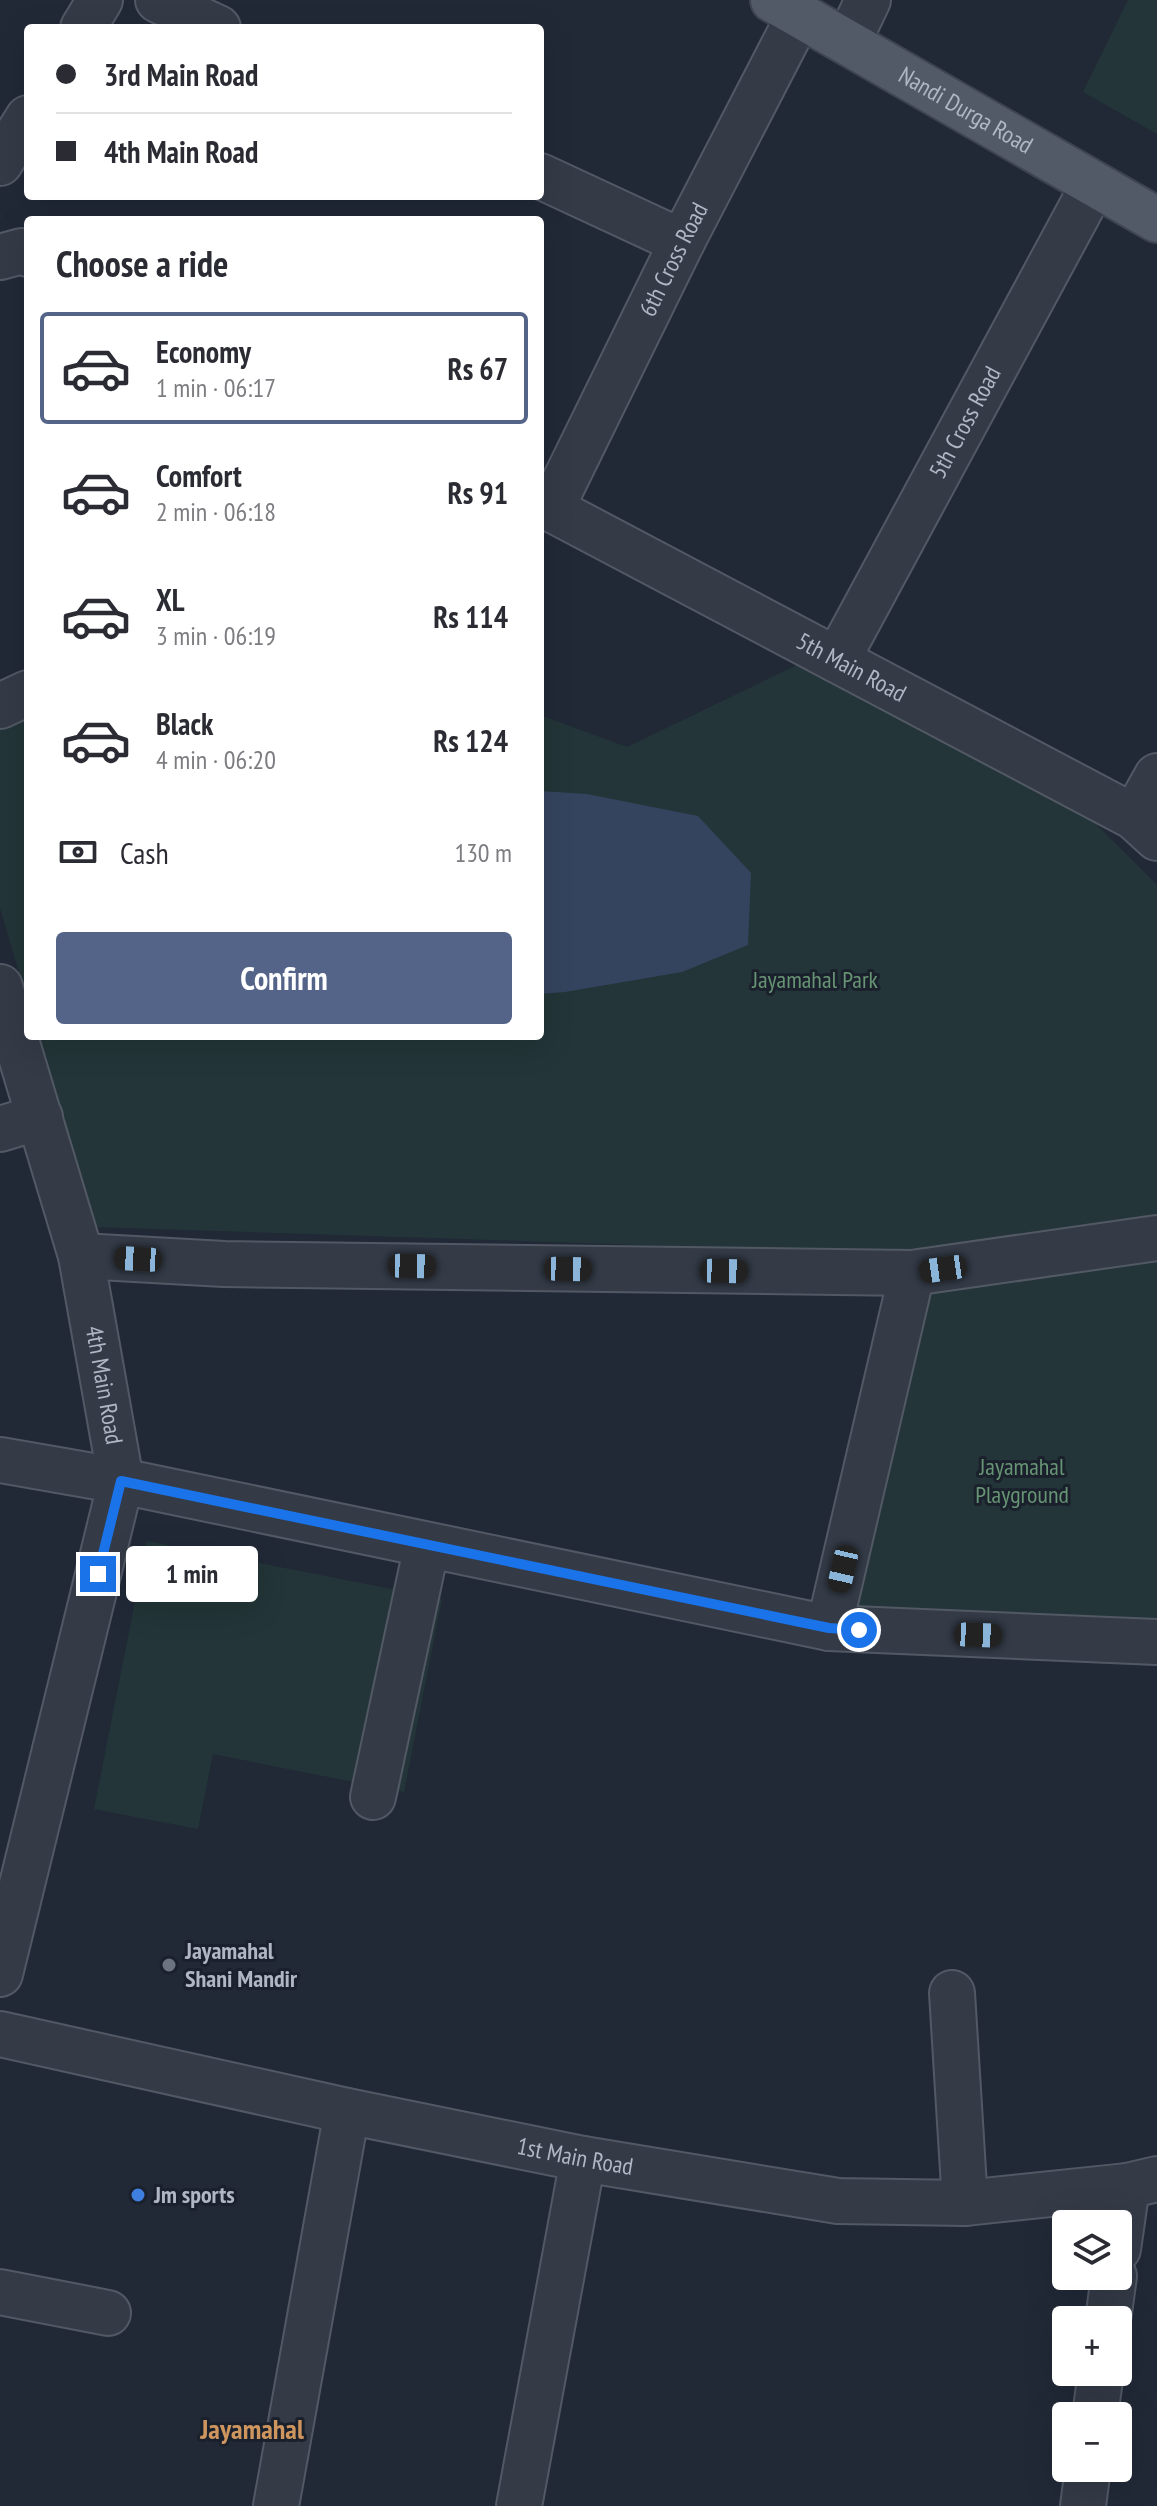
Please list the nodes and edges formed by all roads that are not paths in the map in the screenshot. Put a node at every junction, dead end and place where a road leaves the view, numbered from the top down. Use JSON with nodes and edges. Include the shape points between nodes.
{"nodes":[{"id":1,"x":100,"y":0,"type":"edge"},
{"id":2,"x":158,"y":0,"type":"edge"},
{"id":3,"x":868,"y":0,"type":"edge"},
{"id":4,"x":786,"y":7,"type":"edge"},
{"id":5,"x":85,"y":24,"type":"edge"},
{"id":6,"x":209,"y":24,"type":"edge"},
{"id":7,"x":848,"y":42,"type":"junction"},
{"id":8,"x":24,"y":124,"type":"edge"},
{"id":9,"x":0,"y":163,"type":"edge"},
{"id":10,"x":544,"y":178,"type":"edge"},
{"id":11,"x":1094,"y":184,"type":"junction"},
{"id":12,"x":1157,"y":220,"type":"edge"},
{"id":13,"x":682,"y":242,"type":"junction"},
{"id":14,"x":24,"y":252,"type":"edge"},
{"id":15,"x":0,"y":257,"type":"edge"},
{"id":16,"x":546,"y":506,"type":"edge"},
{"id":17,"x":837,"y":660,"type":"junction"},
{"id":18,"x":24,"y":695,"type":"edge"},
{"id":19,"x":0,"y":706,"type":"edge"},
{"id":20,"x":1157,"y":776,"type":"edge"},
{"id":21,"x":1146,"y":828,"type":"edge"},
{"id":22,"x":0,"y":987,"type":"edge"},
{"id":23,"x":20,"y":1123,"type":"edge"},
{"id":24,"x":1157,"y":1238,"type":"edge"},
{"id":25,"x":81,"y":1256,"type":"junction"},
{"id":26,"x":912,"y":1273,"type":"junction"},
{"id":27,"x":0,"y":1460,"type":"edge"},
{"id":28,"x":121,"y":1481,"type":"junction"},
{"id":29,"x":427,"y":1545,"type":"junction"},
{"id":30,"x":829,"y":1628,"type":"junction"},
{"id":31,"x":1157,"y":1642,"type":"edge"},
{"id":32,"x":373,"y":1797,"type":"dead end"},
{"id":33,"x":0,"y":1974,"type":"edge"},
{"id":34,"x":952,"y":1993,"type":"dead end"},
{"id":35,"x":0,"y":2034,"type":"edge"},
{"id":36,"x":347,"y":2111,"type":"junction"},
{"id":37,"x":583,"y":2159,"type":"junction"},
{"id":38,"x":1142,"y":2183,"type":"edge"},
{"id":39,"x":965,"y":2203,"type":"junction"},
{"id":40,"x":1132,"y":2210,"type":"edge"},
{"id":41,"x":0,"y":2292,"type":"edge"},
{"id":42,"x":108,"y":2313,"type":"dead end"},
{"id":43,"x":1086,"y":2482,"type":"edge"},
{"id":44,"x":276,"y":2506,"type":"edge"},
{"id":45,"x":519,"y":2506,"type":"edge"},
{"id":46,"x":1083,"y":2506,"type":"edge"}],
"edges":[{"from":1,"to":5,"type":"street"},
{"from":2,"to":6,"type":"street"},
{"from":3,"to":7,"type":"street"},
{"from":4,"to":7,"type":"main road","name":"Nandi Durga Road"},
{"from":4,"to":13,"type":"street","name":"6th Cross Road"},
{"from":7,"to":11,"type":"main road","name":"Nandi Durga Road"},
{"from":8,"to":9,"type":"street"},
{"from":10,"to":13,"type":"street"},
{"from":11,"to":12,"type":"main road","name":"Nandi Durga Road"},
{"from":11,"to":17,"type":"street","name":"5th Cross Road"},
{"from":13,"to":16,"type":"street","name":"6th Cross Road"},
{"from":14,"to":15,"type":"street"},
{"from":16,"to":17,"type":"street","name":"5th Main Road"},
{"from":17,"to":21,"type":"street","name":"5th Main Road"},
{"from":18,"to":19,"type":"street"},
{"from":20,"to":21,"type":"street"},
{"from":22,"to":23,"type":"street","name":"4th Main Road"},
{"from":23,"to":25,"type":"street","name":"4th Main Road"},
{"from":24,"to":26,"type":"street"},
{"from":25,"to":26,"type":"street","via":[[224,1264]]},
{"from":25,"to":28,"type":"street","name":"4th Main Road"},
{"from":26,"to":30,"type":"street"},
{"from":27,"to":28,"type":"street"},
{"from":28,"to":29,"type":"street"},
{"from":28,"to":33,"type":"street","name":"4th Main Road"},
{"from":29,"to":30,"type":"street"},
{"from":29,"to":32,"type":"street"},
{"from":30,"to":31,"type":"street"},
{"from":34,"to":39,"type":"street"},
{"from":35,"to":36,"type":"street","name":"1st Main Road"},
{"from":36,"to":37,"type":"street","name":"1st Main Road"},
{"from":36,"to":44,"type":"street"},
{"from":37,"to":39,"type":"street","name":"1st Main Road","via":[[838,2201]]},
{"from":37,"to":45,"type":"street"},
{"from":38,"to":39,"type":"street","name":"1st Main Road"},
{"from":38,"to":40,"type":"street"},
{"from":41,"to":42,"type":"street"},
{"from":43,"to":46,"type":"street"}]}
